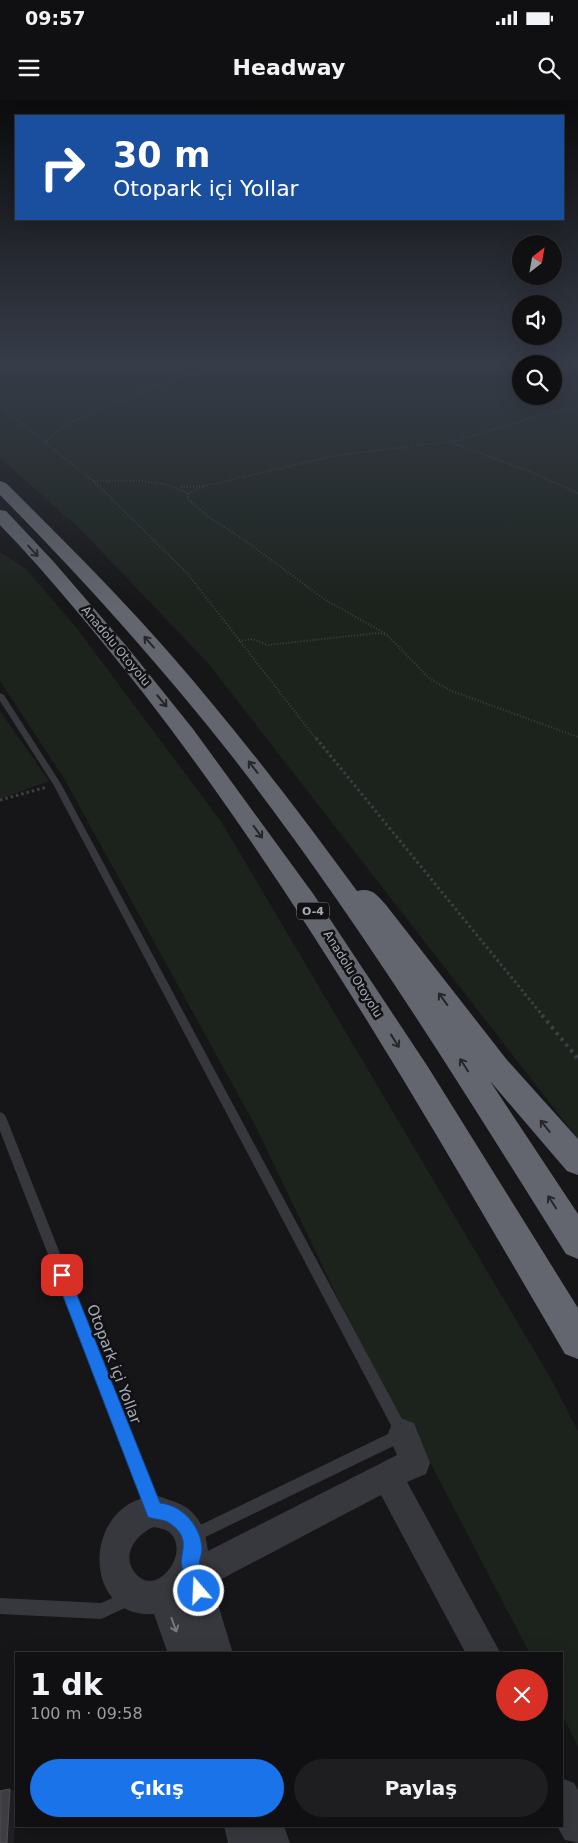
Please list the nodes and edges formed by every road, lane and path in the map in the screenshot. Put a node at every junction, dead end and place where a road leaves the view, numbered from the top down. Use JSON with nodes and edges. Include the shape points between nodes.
{"nodes":[{"id":1,"x":50,"y":444,"type":"edge"},
{"id":2,"x":428,"y":444,"type":"edge"},
{"id":3,"x":454,"y":444,"type":"edge"},
{"id":4,"x":93,"y":481,"type":"junction"},
{"id":5,"x":0,"y":486,"type":"edge"},
{"id":6,"x":204,"y":486,"type":"junction"},
{"id":7,"x":180,"y":487,"type":"junction"},
{"id":8,"x":578,"y":493,"type":"edge"},
{"id":9,"x":188,"y":494,"type":"junction"},
{"id":10,"x":0,"y":515,"type":"edge"},
{"id":11,"x":387,"y":635,"type":"junction"},
{"id":12,"x":239,"y":641,"type":"junction"},
{"id":13,"x":0,"y":695,"type":"edge"},
{"id":14,"x":578,"y":737,"type":"edge"},
{"id":15,"x":57,"y":784,"type":"junction"},
{"id":16,"x":0,"y":800,"type":"edge"},
{"id":17,"x":282,"y":806,"type":"junction"},
{"id":18,"x":578,"y":1059,"type":"edge"},
{"id":19,"x":0,"y":1117,"type":"edge"},
{"id":20,"x":578,"y":1161,"type":"edge"},
{"id":21,"x":578,"y":1243,"type":"edge"},
{"id":22,"x":578,"y":1341,"type":"edge"},
{"id":23,"x":404,"y":1434,"type":"junction"},
{"id":24,"x":387,"y":1475,"type":"junction"},
{"id":25,"x":154,"y":1511,"type":"junction"},
{"id":26,"x":192,"y":1559,"type":"junction"},
{"id":27,"x":150,"y":1595,"type":"junction"},
{"id":28,"x":0,"y":1606,"type":"edge"},
{"id":29,"x":184,"y":1652,"type":"edge"},
{"id":30,"x":215,"y":1652,"type":"edge"},
{"id":31,"x":483,"y":1652,"type":"edge"},
{"id":32,"x":563,"y":1800,"type":"edge"},
{"id":33,"x":242,"y":1827,"type":"edge"},
{"id":34,"x":265,"y":1827,"type":"edge"},
{"id":35,"x":578,"y":1827,"type":"edge"},
{"id":36,"x":246,"y":1843,"type":"edge"},
{"id":37,"x":271,"y":1843,"type":"edge"}],
"edges":[{"from":1,"to":4,"type":"path"},
{"from":2,"to":6,"type":"path","via":[[338,455]]},
{"from":3,"to":8,"type":"path"},
{"from":4,"to":7,"type":"path"},
{"from":4,"to":12,"type":"path","via":[[187,573]]},
{"from":17,"to":5,"type":"highway","name":"Anadolu Otoyolu","number":"O-4","one_way":true,"via":[[223,728],[127,616]]},
{"from":6,"to":7,"type":"path"},
{"from":6,"to":9,"type":"path"},
{"from":7,"to":9,"type":"path"},
{"from":9,"to":11,"type":"path","via":[[194,508],[214,523],[241,538],[284,572],[339,608]]},
{"from":10,"to":22,"type":"highway","name":"Anadolu Otoyolu","number":"O-4","one_way":true,"via":[[78,600],[166,706],[266,842],[312,908],[424,1087]]},
{"from":11,"to":12,"type":"path","via":[[378,633],[268,645],[252,638]]},
{"from":11,"to":14,"type":"path","via":[[429,678],[449,690]]},
{"from":12,"to":18,"type":"path"},
{"from":13,"to":15,"type":"lane"},
{"from":15,"to":16,"type":"path"},
{"from":15,"to":23,"type":"lane"},
{"from":20,"to":17,"type":"highway","one_way":true,"via":[[548,1130],[481,1048],[393,929]]},
{"from":21,"to":17,"type":"highway","name":"Anadolu Otoyolu","number":"O-4","one_way":true,"via":[[458,1056]]},
{"from":19,"to":25,"type":"lane","name":"Otopark içi Yollar"},
{"from":23,"to":24,"type":"street","via":[[415,1463]]},
{"from":23,"to":26,"type":"lane"},
{"from":24,"to":26,"type":"street"},
{"from":24,"to":31,"type":"street"},
{"from":25,"to":26,"type":"street","via":[[166,1512],[185,1526]]},
{"from":25,"to":27,"type":"street","via":[[130,1521],[121,1532],[114,1562],[117,1576],[125,1588]]},
{"from":26,"to":27,"type":"street","via":[[184,1578],[175,1588]]},
{"from":26,"to":30,"type":"street"},
{"from":27,"to":28,"type":"lane","via":[[101,1611]]},
{"from":27,"to":29,"type":"street","one_way":true},
{"from":32,"to":35,"type":"street"},
{"from":33,"to":36,"type":"street"},
{"from":34,"to":37,"type":"street"}]}
